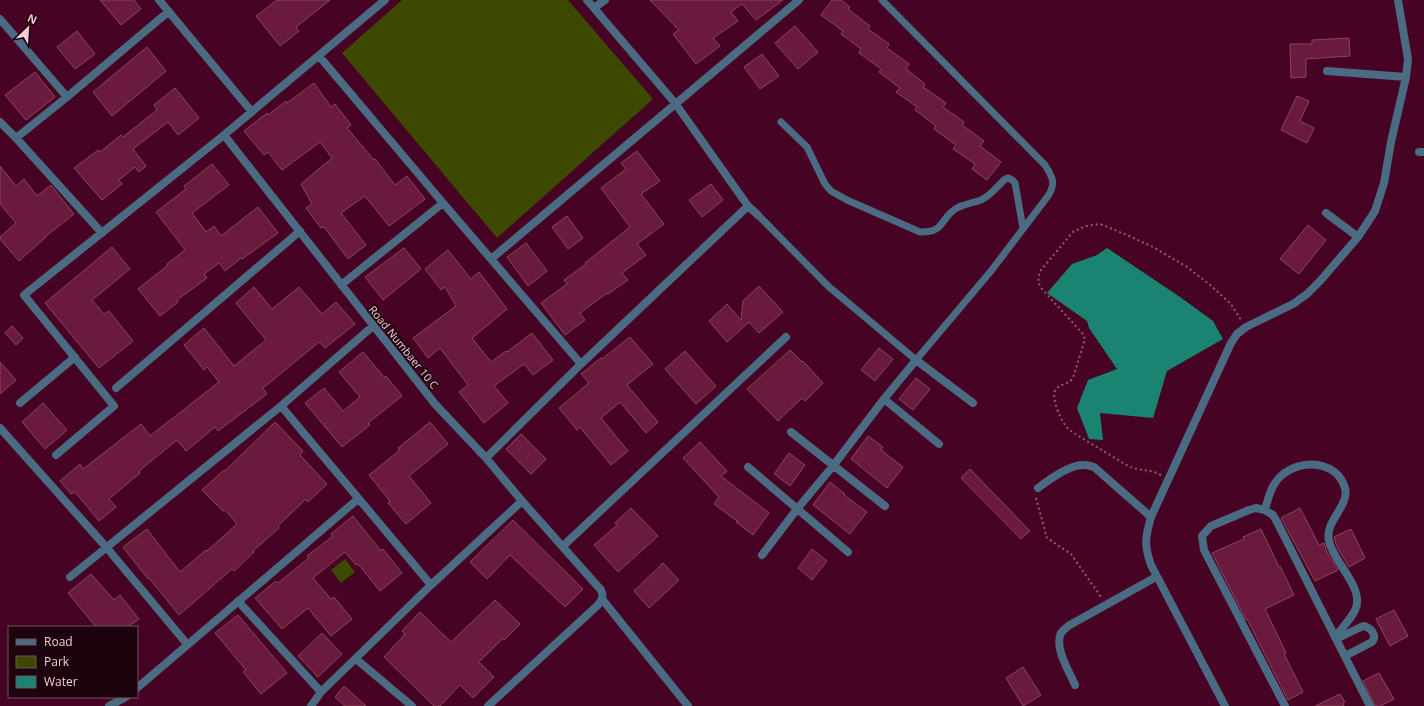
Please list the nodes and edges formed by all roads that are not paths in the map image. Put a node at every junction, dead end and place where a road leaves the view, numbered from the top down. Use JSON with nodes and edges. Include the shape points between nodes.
{"nodes":[{"id":1,"x":159,"y":0,"type":"edge"},
{"id":2,"x":385,"y":0,"type":"edge"},
{"id":3,"x":587,"y":0,"type":"edge"},
{"id":4,"x":605,"y":0,"type":"edge"},
{"id":5,"x":799,"y":0,"type":"edge"},
{"id":6,"x":882,"y":0,"type":"edge"},
{"id":7,"x":1398,"y":0,"type":"edge"},
{"id":8,"x":594,"y":8,"type":"junction"},
{"id":9,"x":168,"y":12,"type":"junction"},
{"id":10,"x":0,"y":18,"type":"edge"},
{"id":11,"x":319,"y":56,"type":"junction"},
{"id":12,"x":1327,"y":71,"type":"dead end"},
{"id":13,"x":1406,"y":77,"type":"junction"},
{"id":14,"x":67,"y":97,"type":"junction"},
{"id":15,"x":675,"y":103,"type":"junction"},
{"id":16,"x":252,"y":112,"type":"junction"},
{"id":17,"x":0,"y":122,"type":"edge"},
{"id":18,"x":782,"y":122,"type":"dead end"},
{"id":19,"x":224,"y":135,"type":"junction"},
{"id":20,"x":16,"y":138,"type":"junction"},
{"id":21,"x":443,"y":203,"type":"junction"},
{"id":22,"x":748,"y":206,"type":"junction"},
{"id":23,"x":1326,"y":213,"type":"dead end"},
{"id":24,"x":758,"y":215,"type":"joint"},
{"id":25,"x":1023,"y":228,"type":"junction"},
{"id":26,"x":300,"y":231,"type":"junction"},
{"id":27,"x":102,"y":233,"type":"junction"},
{"id":28,"x":1358,"y":237,"type":"junction"},
{"id":29,"x":491,"y":259,"type":"junction"},
{"id":30,"x":341,"y":285,"type":"junction"},
{"id":31,"x":373,"y":326,"type":"junction"},
{"id":32,"x":786,"y":337,"type":"dead end"},
{"id":33,"x":75,"y":358,"type":"junction"},
{"id":34,"x":916,"y":360,"type":"junction"},
{"id":35,"x":581,"y":364,"type":"junction"},
{"id":36,"x":116,"y":388,"type":"dead end"},
{"id":37,"x":884,"y":399,"type":"junction"},
{"id":38,"x":20,"y":403,"type":"dead end"},
{"id":39,"x":972,"y":403,"type":"dead end"},
{"id":40,"x":281,"y":406,"type":"junction"},
{"id":41,"x":0,"y":428,"type":"edge"},
{"id":42,"x":791,"y":432,"type":"dead end"},
{"id":43,"x":939,"y":444,"type":"dead end"},
{"id":44,"x":56,"y":455,"type":"dead end"},
{"id":45,"x":486,"y":458,"type":"junction"},
{"id":46,"x":833,"y":466,"type":"junction"},
{"id":47,"x":748,"y":467,"type":"dead end"},
{"id":48,"x":1038,"y":488,"type":"road end"},
{"id":49,"x":358,"y":498,"type":"junction"},
{"id":50,"x":522,"y":501,"type":"junction"},
{"id":51,"x":885,"y":506,"type":"dead end"},
{"id":52,"x":797,"y":509,"type":"junction"},
{"id":53,"x":1265,"y":510,"type":"junction"},
{"id":54,"x":1151,"y":517,"type":"junction"},
{"id":55,"x":563,"y":546,"type":"junction"},
{"id":56,"x":107,"y":548,"type":"junction"},
{"id":57,"x":848,"y":552,"type":"dead end"},
{"id":58,"x":762,"y":556,"type":"dead end"},
{"id":59,"x":70,"y":577,"type":"dead end"},
{"id":60,"x":1156,"y":577,"type":"junction"},
{"id":61,"x":431,"y":585,"type":"junction"},
{"id":62,"x":602,"y":599,"type":"junction"},
{"id":63,"x":238,"y":600,"type":"junction"},
{"id":64,"x":1335,"y":638,"type":"junction"},
{"id":65,"x":187,"y":644,"type":"junction"},
{"id":66,"x":1345,"y":656,"type":"junction"},
{"id":67,"x":356,"y":659,"type":"junction"},
{"id":68,"x":1075,"y":686,"type":"dead end"},
{"id":69,"x":138,"y":687,"type":"edge"},
{"id":70,"x":321,"y":692,"type":"junction"},
{"id":71,"x":124,"y":698,"type":"edge"},
{"id":72,"x":109,"y":706,"type":"edge"},
{"id":73,"x":311,"y":706,"type":"edge"},
{"id":74,"x":412,"y":706,"type":"edge"},
{"id":75,"x":488,"y":706,"type":"edge"},
{"id":76,"x":688,"y":706,"type":"edge"},
{"id":77,"x":1225,"y":706,"type":"edge"},
{"id":78,"x":1285,"y":706,"type":"edge"},
{"id":79,"x":1370,"y":706,"type":"edge"}],
"edges":[{"from":1,"to":9,"type":"street"},
{"from":2,"to":11,"type":"street"},
{"from":3,"to":8,"type":"street"},
{"from":4,"to":8,"type":"street"},
{"from":5,"to":15,"type":"street"},
{"from":6,"to":25,"type":"lane","via":[[1045,165],[1052,177],[1051,192]]},
{"from":7,"to":13,"type":"street","via":[[1408,59]]},
{"from":8,"to":15,"type":"street"},
{"from":9,"to":14,"type":"street"},
{"from":9,"to":16,"type":"street"},
{"from":10,"to":14,"type":"street"},
{"from":11,"to":16,"type":"street"},
{"from":11,"to":21,"type":"street"},
{"from":12,"to":13,"type":"street"},
{"from":13,"to":28,"type":"street","via":[[1376,211]]},
{"from":14,"to":20,"type":"street"},
{"from":15,"to":22,"type":"street"},
{"from":15,"to":29,"type":"street"},
{"from":16,"to":19,"type":"street"},
{"from":17,"to":20,"type":"street"},
{"from":18,"to":25,"type":"lane","via":[[807,147],[825,184],[831,191],[847,200],[920,232],[930,232],[940,227],[957,208],[982,199],[1008,178],[1015,183]]},
{"from":19,"to":26,"type":"street","name":"Road Numbaer 10 C"},
{"from":19,"to":27,"type":"street"},
{"from":20,"to":27,"type":"street"},
{"from":21,"to":29,"type":"street"},
{"from":21,"to":30,"type":"street"},
{"from":22,"to":24,"type":"street"},
{"from":22,"to":35,"type":"street"},
{"from":23,"to":28,"type":"street"},
{"from":24,"to":34,"type":"lane","via":[[828,286]]},
{"from":25,"to":34,"type":"lane"},
{"from":26,"to":30,"type":"street","name":"Road Numbaer 10 C"},
{"from":26,"to":36,"type":"street"},
{"from":27,"to":33,"type":"street","via":[[24,295]]},
{"from":28,"to":54,"type":"street","via":[[1307,294],[1237,334]]},
{"from":29,"to":35,"type":"street"},
{"from":30,"to":31,"type":"street","name":"Road Numbaer 10 C"},
{"from":31,"to":40,"type":"street"},
{"from":31,"to":45,"type":"street","name":"Road Numbaer 10 C","via":[[435,404]]},
{"from":32,"to":55,"type":"street"},
{"from":33,"to":38,"type":"street"},
{"from":33,"to":44,"type":"street","via":[[114,406]]},
{"from":34,"to":37,"type":"street"},
{"from":34,"to":39,"type":"street"},
{"from":35,"to":45,"type":"street"},
{"from":37,"to":43,"type":"street"},
{"from":37,"to":46,"type":"street"},
{"from":40,"to":49,"type":"street"},
{"from":40,"to":56,"type":"street"},
{"from":41,"to":56,"type":"street"},
{"from":42,"to":46,"type":"street"},
{"from":45,"to":50,"type":"street","name":"Road Numbaer 10 C"},
{"from":46,"to":51,"type":"street"},
{"from":46,"to":52,"type":"street"},
{"from":47,"to":52,"type":"street"},
{"from":48,"to":54,"type":"street","via":[[1069,468],[1084,465],[1094,467]]},
{"from":49,"to":61,"type":"street"},
{"from":49,"to":63,"type":"street"},
{"from":50,"to":55,"type":"street","name":"Road Numbaer 10 C"},
{"from":50,"to":61,"type":"street"},
{"from":52,"to":57,"type":"street"},
{"from":52,"to":58,"type":"street"},
{"from":53,"to":64,"type":"street","via":[[1273,515],[1277,522]]},
{"from":53,"to":64,"type":"street","via":[[1274,485],[1282,475],[1292,469],[1308,464],[1319,464],[1330,468],[1341,477],[1346,489],[1345,499],[1330,526],[1328,535],[1332,550],[1353,585],[1357,600],[1354,613]]},
{"from":53,"to":78,"type":"street","via":[[1249,510],[1211,526],[1202,536],[1202,543]]},
{"from":54,"to":60,"type":"street","via":[[1145,539]]},
{"from":55,"to":62,"type":"street","name":"Road Numbaer 10 C","via":[[601,590]]},
{"from":56,"to":59,"type":"street"},
{"from":56,"to":65,"type":"street"},
{"from":60,"to":68,"type":"street","via":[[1068,626],[1062,632],[1060,650]]},
{"from":60,"to":77,"type":"street"},
{"from":61,"to":67,"type":"street"},
{"from":62,"to":75,"type":"street"},
{"from":62,"to":76,"type":"street","name":"Road Numbaer 10 C"},
{"from":63,"to":65,"type":"street"},
{"from":63,"to":70,"type":"street"},
{"from":64,"to":66,"type":"street"},
{"from":64,"to":66,"type":"street","via":[[1363,626],[1372,631],[1372,642]]},
{"from":65,"to":69,"type":"street"},
{"from":66,"to":79,"type":"street"},
{"from":67,"to":70,"type":"street"},
{"from":67,"to":74,"type":"street"},
{"from":70,"to":73,"type":"street"},
{"from":71,"to":72,"type":"street"}]}
